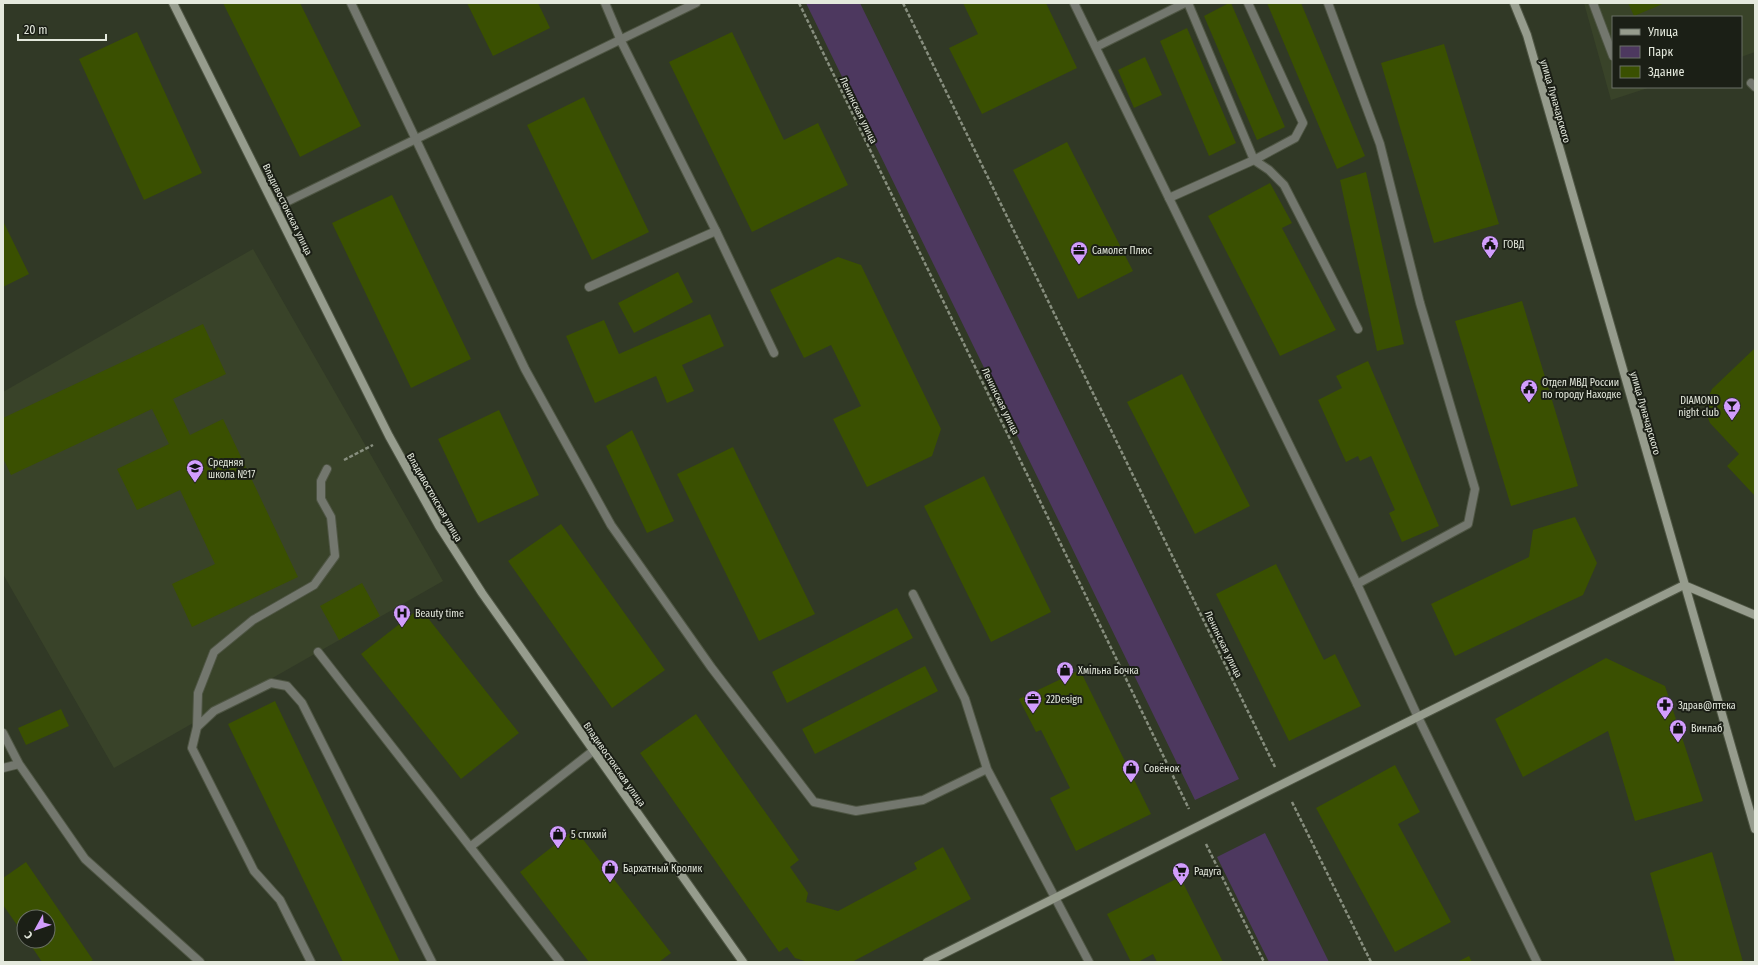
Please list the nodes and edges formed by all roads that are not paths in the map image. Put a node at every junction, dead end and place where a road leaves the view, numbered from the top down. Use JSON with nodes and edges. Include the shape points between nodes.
{"nodes":[{"id":1,"x":174,"y":3,"type":"edge"},
{"id":2,"x":351,"y":3,"type":"edge"},
{"id":3,"x":605,"y":3,"type":"edge"},
{"id":4,"x":696,"y":3,"type":"edge"},
{"id":5,"x":1074,"y":3,"type":"edge"},
{"id":6,"x":1186,"y":3,"type":"edge"},
{"id":7,"x":1248,"y":3,"type":"edge"},
{"id":8,"x":1328,"y":3,"type":"edge"},
{"id":9,"x":1514,"y":3,"type":"edge"},
{"id":10,"x":1593,"y":3,"type":"edge"},
{"id":11,"x":621,"y":41,"type":"junction"},
{"id":12,"x":1096,"y":47,"type":"junction"},
{"id":13,"x":1612,"y":53,"type":"edge"},
{"id":14,"x":415,"y":138,"type":"junction"},
{"id":15,"x":1254,"y":160,"type":"junction"},
{"id":16,"x":1169,"y":198,"type":"junction"},
{"id":17,"x":276,"y":207,"type":"junction"},
{"id":18,"x":716,"y":231,"type":"junction"},
{"id":19,"x":589,"y":287,"type":"dead end"},
{"id":20,"x":1358,"y":329,"type":"dead end"},
{"id":21,"x":774,"y":353,"type":"dead end"},
{"id":22,"x":327,"y":469,"type":"road end"},
{"id":23,"x":1357,"y":584,"type":"junction"},
{"id":24,"x":1684,"y":585,"type":"junction"},
{"id":25,"x":913,"y":594,"type":"dead end"},
{"id":26,"x":1755,"y":615,"type":"edge"},
{"id":27,"x":318,"y":652,"type":"dead end"},
{"id":28,"x":1417,"y":715,"type":"junction"},
{"id":29,"x":197,"y":727,"type":"junction"},
{"id":30,"x":3,"y":733,"type":"edge"},
{"id":31,"x":593,"y":751,"type":"junction"},
{"id":32,"x":18,"y":764,"type":"junction"},
{"id":33,"x":3,"y":768,"type":"edge"},
{"id":34,"x":987,"y":769,"type":"junction"},
{"id":35,"x":1755,"y":829,"type":"edge"},
{"id":36,"x":470,"y":847,"type":"junction"},
{"id":37,"x":1054,"y":898,"type":"junction"},
{"id":38,"x":200,"y":962,"type":"edge"},
{"id":39,"x":311,"y":962,"type":"edge"},
{"id":40,"x":432,"y":962,"type":"edge"},
{"id":41,"x":560,"y":962,"type":"edge"},
{"id":42,"x":743,"y":962,"type":"edge"},
{"id":43,"x":927,"y":962,"type":"edge"},
{"id":44,"x":1088,"y":962,"type":"edge"},
{"id":45,"x":1537,"y":962,"type":"edge"}],
"edges":[{"from":1,"to":17,"type":"main road","name":"Владивостокская улица"},
{"from":2,"to":14,"type":"street"},
{"from":3,"to":11,"type":"street"},
{"from":4,"to":11,"type":"street"},
{"from":5,"to":12,"type":"street"},
{"from":6,"to":12,"type":"street"},
{"from":6,"to":15,"type":"street"},
{"from":7,"to":15,"type":"street","via":[[1303,123],[1295,138]]},
{"from":8,"to":23,"type":"street","via":[[1380,144],[1420,303],[1476,489],[1468,524]]},
{"from":9,"to":24,"type":"main road","name":"улица Луначарского","via":[[1527,35]]},
{"from":10,"to":13,"type":"street"},
{"from":11,"to":14,"type":"street"},
{"from":11,"to":18,"type":"street"},
{"from":12,"to":16,"type":"street"},
{"from":14,"to":17,"type":"street"},
{"from":14,"to":34,"type":"street","via":[[525,369],[611,525],[711,667],[814,802],[856,811],[923,800]]},
{"from":15,"to":16,"type":"street"},
{"from":15,"to":20,"type":"street","via":[[1284,185]]},
{"from":16,"to":23,"type":"street"},
{"from":17,"to":31,"type":"main road","name":"Владивостокская улица","via":[[389,436],[439,526],[482,593]]},
{"from":18,"to":19,"type":"street"},
{"from":18,"to":21,"type":"street"},
{"from":22,"to":29,"type":"street","via":[[321,481],[321,498],[331,517],[335,556],[314,585],[253,620],[214,652],[198,693]]},
{"from":23,"to":28,"type":"street"},
{"from":24,"to":26,"type":"main road"},
{"from":24,"to":28,"type":"main road"},
{"from":24,"to":35,"type":"main road","name":"улица Луначарского"},
{"from":25,"to":34,"type":"street","via":[[965,699]]},
{"from":27,"to":36,"type":"street"},
{"from":28,"to":37,"type":"main road"},
{"from":28,"to":45,"type":"street"},
{"from":29,"to":39,"type":"street","via":[[192,748],[254,871],[280,900]]},
{"from":29,"to":40,"type":"street","via":[[214,711],[271,683],[287,686],[302,703]]},
{"from":30,"to":32,"type":"street"},
{"from":31,"to":36,"type":"street"},
{"from":31,"to":42,"type":"main road","name":"Владивостокская улица"},
{"from":32,"to":33,"type":"street"},
{"from":32,"to":38,"type":"street","via":[[85,859]]},
{"from":34,"to":37,"type":"street"},
{"from":36,"to":41,"type":"street"},
{"from":37,"to":43,"type":"main road"},
{"from":37,"to":44,"type":"street"}]}
